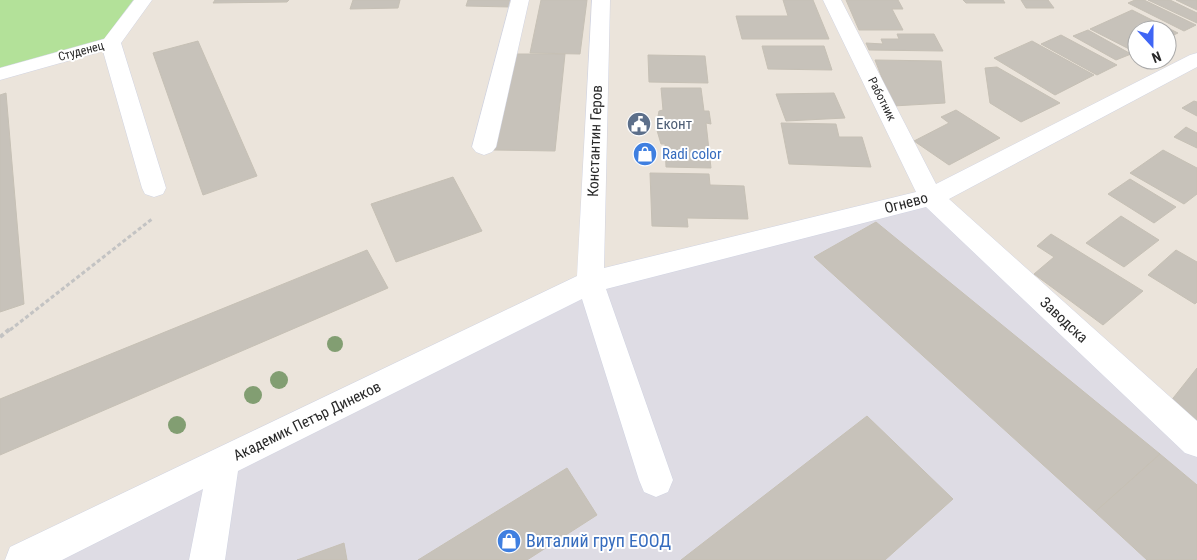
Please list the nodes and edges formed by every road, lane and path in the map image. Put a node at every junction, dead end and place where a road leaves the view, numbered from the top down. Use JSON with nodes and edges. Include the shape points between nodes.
{"nodes":[{"id":1,"x":143,"y":0,"type":"edge"},
{"id":2,"x":520,"y":0,"type":"edge"},
{"id":3,"x":600,"y":0,"type":"edge"},
{"id":4,"x":832,"y":0,"type":"edge"},
{"id":5,"x":111,"y":43,"type":"junction"},
{"id":6,"x":1197,"y":59,"type":"edge"},
{"id":7,"x":0,"y":74,"type":"edge"},
{"id":8,"x":484,"y":147,"type":"dead end"},
{"id":9,"x":154,"y":188,"type":"joint"},
{"id":10,"x":931,"y":198,"type":"junction"},
{"id":11,"x":590,"y":282,"type":"junction"},
{"id":12,"x":0,"y":337,"type":"edge"},
{"id":13,"x":1197,"y":442,"type":"edge"},
{"id":14,"x":221,"y":463,"type":"junction"},
{"id":15,"x":656,"y":480,"type":"dead end"},
{"id":16,"x":23,"y":560,"type":"edge"},
{"id":17,"x":207,"y":560,"type":"edge"}],
"edges":[{"from":1,"to":5,"type":"street","name":"Студенец"},
{"from":2,"to":8,"type":"street"},
{"from":3,"to":11,"type":"street","name":"Константин Геров"},
{"from":4,"to":10,"type":"street","name":"Работник"},
{"from":5,"to":7,"type":"street","name":"Студенец"},
{"from":5,"to":9,"type":"street"},
{"from":6,"to":10,"type":"street","name":"Огнево"},
{"from":9,"to":12,"type":"path","via":[[161,212]]},
{"from":10,"to":11,"type":"street","name":"Огнево"},
{"from":10,"to":13,"type":"street","name":"Заводска"},
{"from":11,"to":14,"type":"street","name":"Академик Петър Динеков"},
{"from":11,"to":15,"type":"street"},
{"from":14,"to":16,"type":"street","name":"Академик Петър Динеков"},
{"from":14,"to":17,"type":"street","via":[[222,477]]}]}
